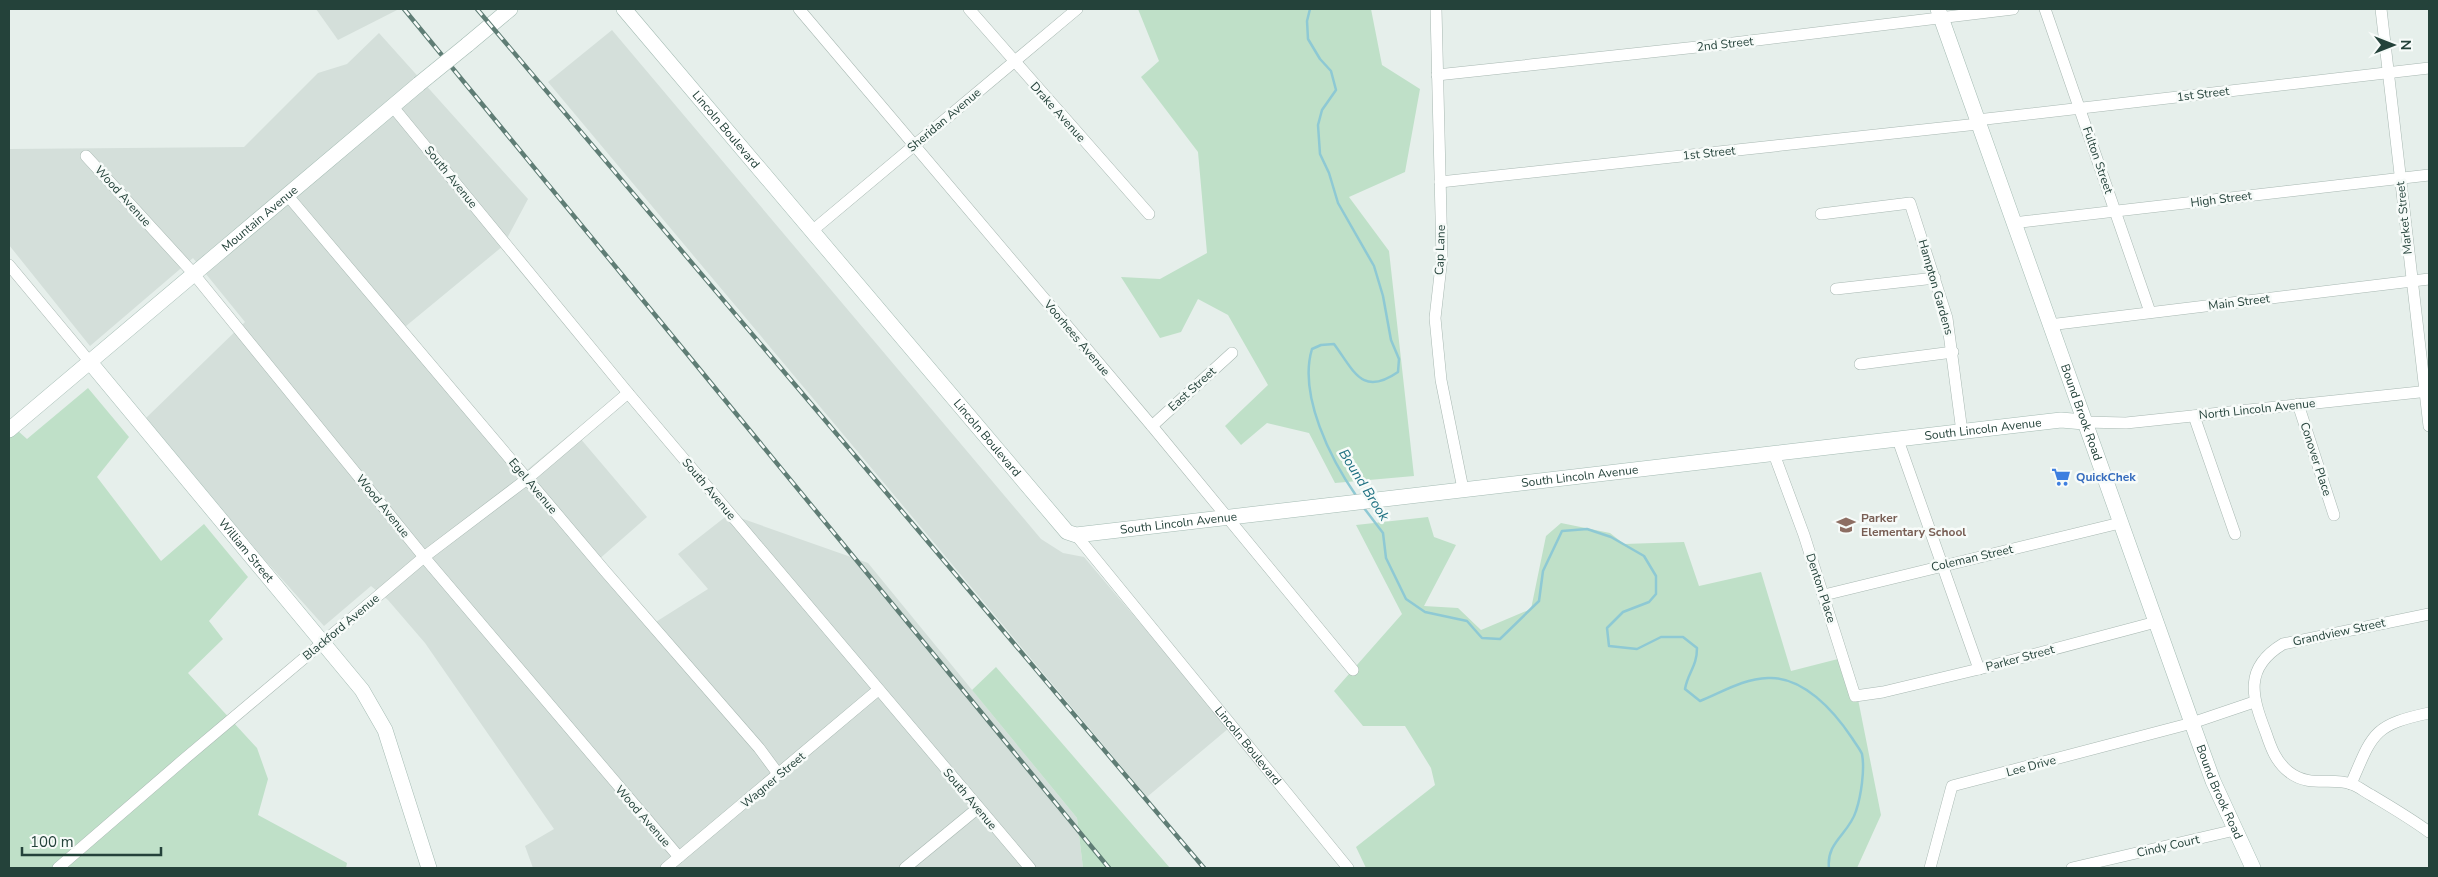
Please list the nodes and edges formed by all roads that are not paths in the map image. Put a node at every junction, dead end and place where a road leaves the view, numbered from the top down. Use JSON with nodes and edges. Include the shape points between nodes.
{"nodes":[{"id":1,"x":510,"y":9,"type":"edge"},
{"id":2,"x":624,"y":9,"type":"edge"},
{"id":3,"x":799,"y":9,"type":"edge"},
{"id":4,"x":969,"y":9,"type":"edge"},
{"id":5,"x":1077,"y":9,"type":"edge"},
{"id":6,"x":1436,"y":9,"type":"edge"},
{"id":7,"x":2012,"y":9,"type":"edge"},
{"id":8,"x":2045,"y":9,"type":"edge"},
{"id":9,"x":2381,"y":9,"type":"edge"},
{"id":10,"x":1939,"y":14,"type":"edge"},
{"id":11,"x":1014,"y":62,"type":"junction"},
{"id":12,"x":2429,"y":68,"type":"edge"},
{"id":13,"x":2387,"y":72,"type":"junction"},
{"id":14,"x":1437,"y":75,"type":"junction"},
{"id":15,"x":393,"y":107,"type":"junction"},
{"id":16,"x":2080,"y":108,"type":"junction"},
{"id":17,"x":1977,"y":122,"type":"junction"},
{"id":18,"x":915,"y":144,"type":"junction"},
{"id":19,"x":86,"y":156,"type":"dead end"},
{"id":20,"x":2429,"y":175,"type":"edge"},
{"id":21,"x":2400,"y":179,"type":"junction"},
{"id":22,"x":1440,"y":182,"type":"junction"},
{"id":23,"x":288,"y":196,"type":"junction"},
{"id":24,"x":2116,"y":211,"type":"junction"},
{"id":25,"x":1149,"y":214,"type":"dead end"},
{"id":26,"x":1821,"y":214,"type":"dead end"},
{"id":27,"x":2013,"y":223,"type":"junction"},
{"id":28,"x":812,"y":231,"type":"junction"},
{"id":29,"x":9,"y":265,"type":"edge"},
{"id":30,"x":193,"y":273,"type":"junction"},
{"id":31,"x":1935,"y":278,"type":"junction"},
{"id":32,"x":2429,"y":279,"type":"edge"},
{"id":33,"x":2411,"y":282,"type":"junction"},
{"id":34,"x":1836,"y":290,"type":"dead end"},
{"id":35,"x":2150,"y":312,"type":"junction"},
{"id":36,"x":2049,"y":325,"type":"junction"},
{"id":37,"x":1953,"y":352,"type":"junction"},
{"id":38,"x":1232,"y":353,"type":"dead end"},
{"id":39,"x":89,"y":361,"type":"junction"},
{"id":40,"x":1860,"y":364,"type":"dead end"},
{"id":41,"x":2426,"y":391,"type":"edge"},
{"id":42,"x":628,"y":393,"type":"junction"},
{"id":43,"x":2298,"y":404,"type":"junction"},
{"id":44,"x":2194,"y":416,"type":"junction"},
{"id":45,"x":2084,"y":422,"type":"junction"},
{"id":46,"x":1152,"y":426,"type":"junction"},
{"id":47,"x":2429,"y":426,"type":"edge"},
{"id":48,"x":9,"y":430,"type":"edge"},
{"id":49,"x":1962,"y":432,"type":"junction"},
{"id":50,"x":1898,"y":440,"type":"junction"},
{"id":51,"x":1774,"y":454,"type":"junction"},
{"id":52,"x":527,"y":479,"type":"junction"},
{"id":53,"x":1463,"y":490,"type":"junction"},
{"id":54,"x":2334,"y":515,"type":"dead end"},
{"id":55,"x":1227,"y":518,"type":"junction"},
{"id":56,"x":2120,"y":523,"type":"junction"},
{"id":57,"x":2235,"y":534,"type":"dead end"},
{"id":58,"x":1076,"y":535,"type":"junction"},
{"id":59,"x":424,"y":557,"type":"junction"},
{"id":60,"x":1942,"y":565,"type":"junction"},
{"id":61,"x":1824,"y":595,"type":"junction"},
{"id":62,"x":2429,"y":614,"type":"edge"},
{"id":63,"x":2156,"y":622,"type":"junction"},
{"id":64,"x":324,"y":642,"type":"junction"},
{"id":65,"x":1979,"y":669,"type":"junction"},
{"id":66,"x":1352,"y":670,"type":"dead end"},
{"id":67,"x":878,"y":690,"type":"junction"},
{"id":68,"x":1883,"y":692,"type":"joint"},
{"id":69,"x":2254,"y":702,"type":"junction"},
{"id":70,"x":2429,"y":713,"type":"edge"},
{"id":71,"x":2192,"y":723,"type":"junction"},
{"id":72,"x":778,"y":775,"type":"junction"},
{"id":73,"x":2351,"y":784,"type":"junction"},
{"id":74,"x":978,"y":808,"type":"junction"},
{"id":75,"x":2235,"y":830,"type":"junction"},
{"id":76,"x":2429,"y":832,"type":"edge"},
{"id":77,"x":679,"y":857,"type":"junction"},
{"id":78,"x":58,"y":868,"type":"edge"},
{"id":79,"x":429,"y":868,"type":"edge"},
{"id":80,"x":666,"y":868,"type":"edge"},
{"id":81,"x":905,"y":868,"type":"edge"},
{"id":82,"x":1030,"y":868,"type":"edge"},
{"id":83,"x":1348,"y":868,"type":"edge"},
{"id":84,"x":1930,"y":868,"type":"edge"},
{"id":85,"x":2072,"y":868,"type":"edge"},
{"id":86,"x":2253,"y":868,"type":"edge"}],
"edges":[{"from":1,"to":15,"type":"main road","name":"Mountain Avenue","bridge":true},
{"from":2,"to":28,"type":"main road","name":"Lincoln Boulevard"},
{"from":3,"to":18,"type":"street","name":"Voorhees Avenue"},
{"from":4,"to":11,"type":"street","name":"Drake Avenue"},
{"from":5,"to":11,"type":"street","name":"Sheridan Avenue"},
{"from":6,"to":14,"type":"street","name":"Cap Lane"},
{"from":7,"to":10,"type":"street","name":"2nd Street"},
{"from":8,"to":16,"type":"street","name":"Fulton Street"},
{"from":9,"to":13,"type":"street","name":"Market Street"},
{"from":10,"to":14,"type":"street","name":"2nd Street"},
{"from":10,"to":17,"type":"main road","name":"Bound Brook Road"},
{"from":11,"to":18,"type":"street","name":"Sheridan Avenue"},
{"from":11,"to":25,"type":"street","name":"Drake Avenue"},
{"from":12,"to":13,"type":"street","name":"1st Street"},
{"from":13,"to":16,"type":"street","name":"1st Street"},
{"from":13,"to":21,"type":"street","name":"Market Street"},
{"from":14,"to":22,"type":"street","name":"Cap Lane"},
{"from":15,"to":23,"type":"main road","name":"Mountain Avenue"},
{"from":15,"to":42,"type":"street","name":"South Avenue"},
{"from":16,"to":17,"type":"street","name":"1st Street"},
{"from":16,"to":24,"type":"street","name":"Fulton Street"},
{"from":17,"to":22,"type":"street","name":"1st Street"},
{"from":17,"to":27,"type":"main road","name":"Bound Brook Road"},
{"from":18,"to":28,"type":"street","name":"Sheridan Avenue"},
{"from":18,"to":46,"type":"street","name":"Voorhees Avenue"},
{"from":19,"to":30,"type":"street","name":"Wood Avenue"},
{"from":20,"to":21,"type":"street","name":"High Street"},
{"from":21,"to":24,"type":"street","name":"High Street"},
{"from":21,"to":33,"type":"street","name":"Market Street"},
{"from":22,"to":53,"type":"street","name":"Cap Lane","via":[[1442,257],[1436,318],[1441,380]]},
{"from":23,"to":30,"type":"main road","name":"Mountain Avenue"},
{"from":23,"to":52,"type":"street","name":"Egel Avenue"},
{"from":24,"to":27,"type":"street","name":"High Street"},
{"from":24,"to":35,"type":"street","name":"Fulton Street"},
{"from":26,"to":31,"type":"street","name":"Hampton Gardens","via":[[1910,203]]},
{"from":27,"to":36,"type":"main road","name":"Bound Brook Road"},
{"from":28,"to":58,"type":"main road","name":"Lincoln Boulevard","via":[[1067,532]]},
{"from":29,"to":39,"type":"street","name":"William Street"},
{"from":30,"to":39,"type":"main road","name":"Mountain Avenue"},
{"from":30,"to":59,"type":"street","name":"Wood Avenue"},
{"from":31,"to":34,"type":"street"},
{"from":31,"to":37,"type":"street","name":"Hampton Gardens"},
{"from":32,"to":33,"type":"street","name":"Main Street"},
{"from":33,"to":35,"type":"street","name":"Main Street"},
{"from":33,"to":41,"type":"street","name":"Market Street"},
{"from":35,"to":36,"type":"street","name":"Main Street"},
{"from":36,"to":45,"type":"main road","name":"Bound Brook Road"},
{"from":37,"to":40,"type":"street"},
{"from":37,"to":49,"type":"street","name":"Hampton Gardens"},
{"from":38,"to":46,"type":"street","name":"East Street"},
{"from":39,"to":48,"type":"main road","name":"Mountain Avenue"},
{"from":39,"to":64,"type":"main road","name":"William Street"},
{"from":41,"to":43,"type":"street","name":"North Lincoln Avenue"},
{"from":41,"to":47,"type":"street","name":"Market Street"},
{"from":42,"to":52,"type":"street","name":"Blackford Avenue"},
{"from":42,"to":67,"type":"street","name":"South Avenue"},
{"from":43,"to":44,"type":"street","name":"North Lincoln Avenue"},
{"from":43,"to":54,"type":"street","name":"Conover Place"},
{"from":44,"to":45,"type":"street","name":"North Lincoln Avenue","via":[[2126,423]]},
{"from":44,"to":57,"type":"street"},
{"from":45,"to":49,"type":"main road","name":"South Lincoln Avenue","via":[[2061,420]]},
{"from":45,"to":56,"type":"main road","name":"Bound Brook Road"},
{"from":46,"to":55,"type":"street","name":"Voorhees Avenue"},
{"from":49,"to":50,"type":"main road","name":"South Lincoln Avenue"},
{"from":50,"to":51,"type":"main road","name":"South Lincoln Avenue"},
{"from":50,"to":60,"type":"street"},
{"from":51,"to":53,"type":"main road","name":"South Lincoln Avenue"},
{"from":51,"to":61,"type":"street","name":"Denton Place"},
{"from":52,"to":59,"type":"street","name":"Blackford Avenue"},
{"from":52,"to":72,"type":"street","name":"Egel Avenue","via":[[759,748]]},
{"from":53,"to":55,"type":"main road","name":"South Lincoln Avenue"},
{"from":55,"to":58,"type":"main road","name":"South Lincoln Avenue"},
{"from":55,"to":66,"type":"street","name":"Voorhees Avenue"},
{"from":56,"to":60,"type":"street","name":"Coleman Street"},
{"from":56,"to":63,"type":"main road","name":"Bound Brook Road"},
{"from":58,"to":83,"type":"street","name":"Lincoln Boulevard"},
{"from":59,"to":64,"type":"street","name":"Blackford Avenue"},
{"from":59,"to":77,"type":"street","name":"Wood Avenue"},
{"from":60,"to":61,"type":"street","name":"Coleman Street"},
{"from":60,"to":65,"type":"street"},
{"from":61,"to":68,"type":"street","name":"Denton Place","via":[[1855,696]]},
{"from":62,"to":69,"type":"street","name":"Grandview Street","via":[[2283,644],[2272,650],[2255,677]]},
{"from":63,"to":65,"type":"street","name":"Parker Street"},
{"from":63,"to":71,"type":"main road","name":"Bound Brook Road"},
{"from":64,"to":78,"type":"street","name":"Blackford Avenue"},
{"from":64,"to":79,"type":"main road","name":"William Street","via":[[362,690],[385,730]]},
{"from":65,"to":68,"type":"street","name":"Parker Street"},
{"from":67,"to":72,"type":"street","name":"Wagner Street"},
{"from":67,"to":74,"type":"street","name":"South Avenue"},
{"from":69,"to":71,"type":"street"},
{"from":69,"to":73,"type":"street","name":"Grandview Street","via":[[2272,751],[2290,773],[2313,782]]},
{"from":70,"to":73,"type":"street","via":[[2388,724],[2376,734]]},
{"from":71,"to":75,"type":"main road","name":"Bound Brook Road"},
{"from":71,"to":84,"type":"street","name":"Lee Drive","via":[[1952,786]]},
{"from":72,"to":77,"type":"street","name":"Wagner Street"},
{"from":73,"to":76,"type":"street","name":"Grandview Street"},
{"from":74,"to":81,"type":"street"},
{"from":74,"to":82,"type":"street","name":"South Avenue"},
{"from":75,"to":85,"type":"street","name":"Cindy Court"},
{"from":75,"to":86,"type":"main road","name":"Bound Brook Road"},
{"from":77,"to":80,"type":"street","name":"Wagner Street"}]}
